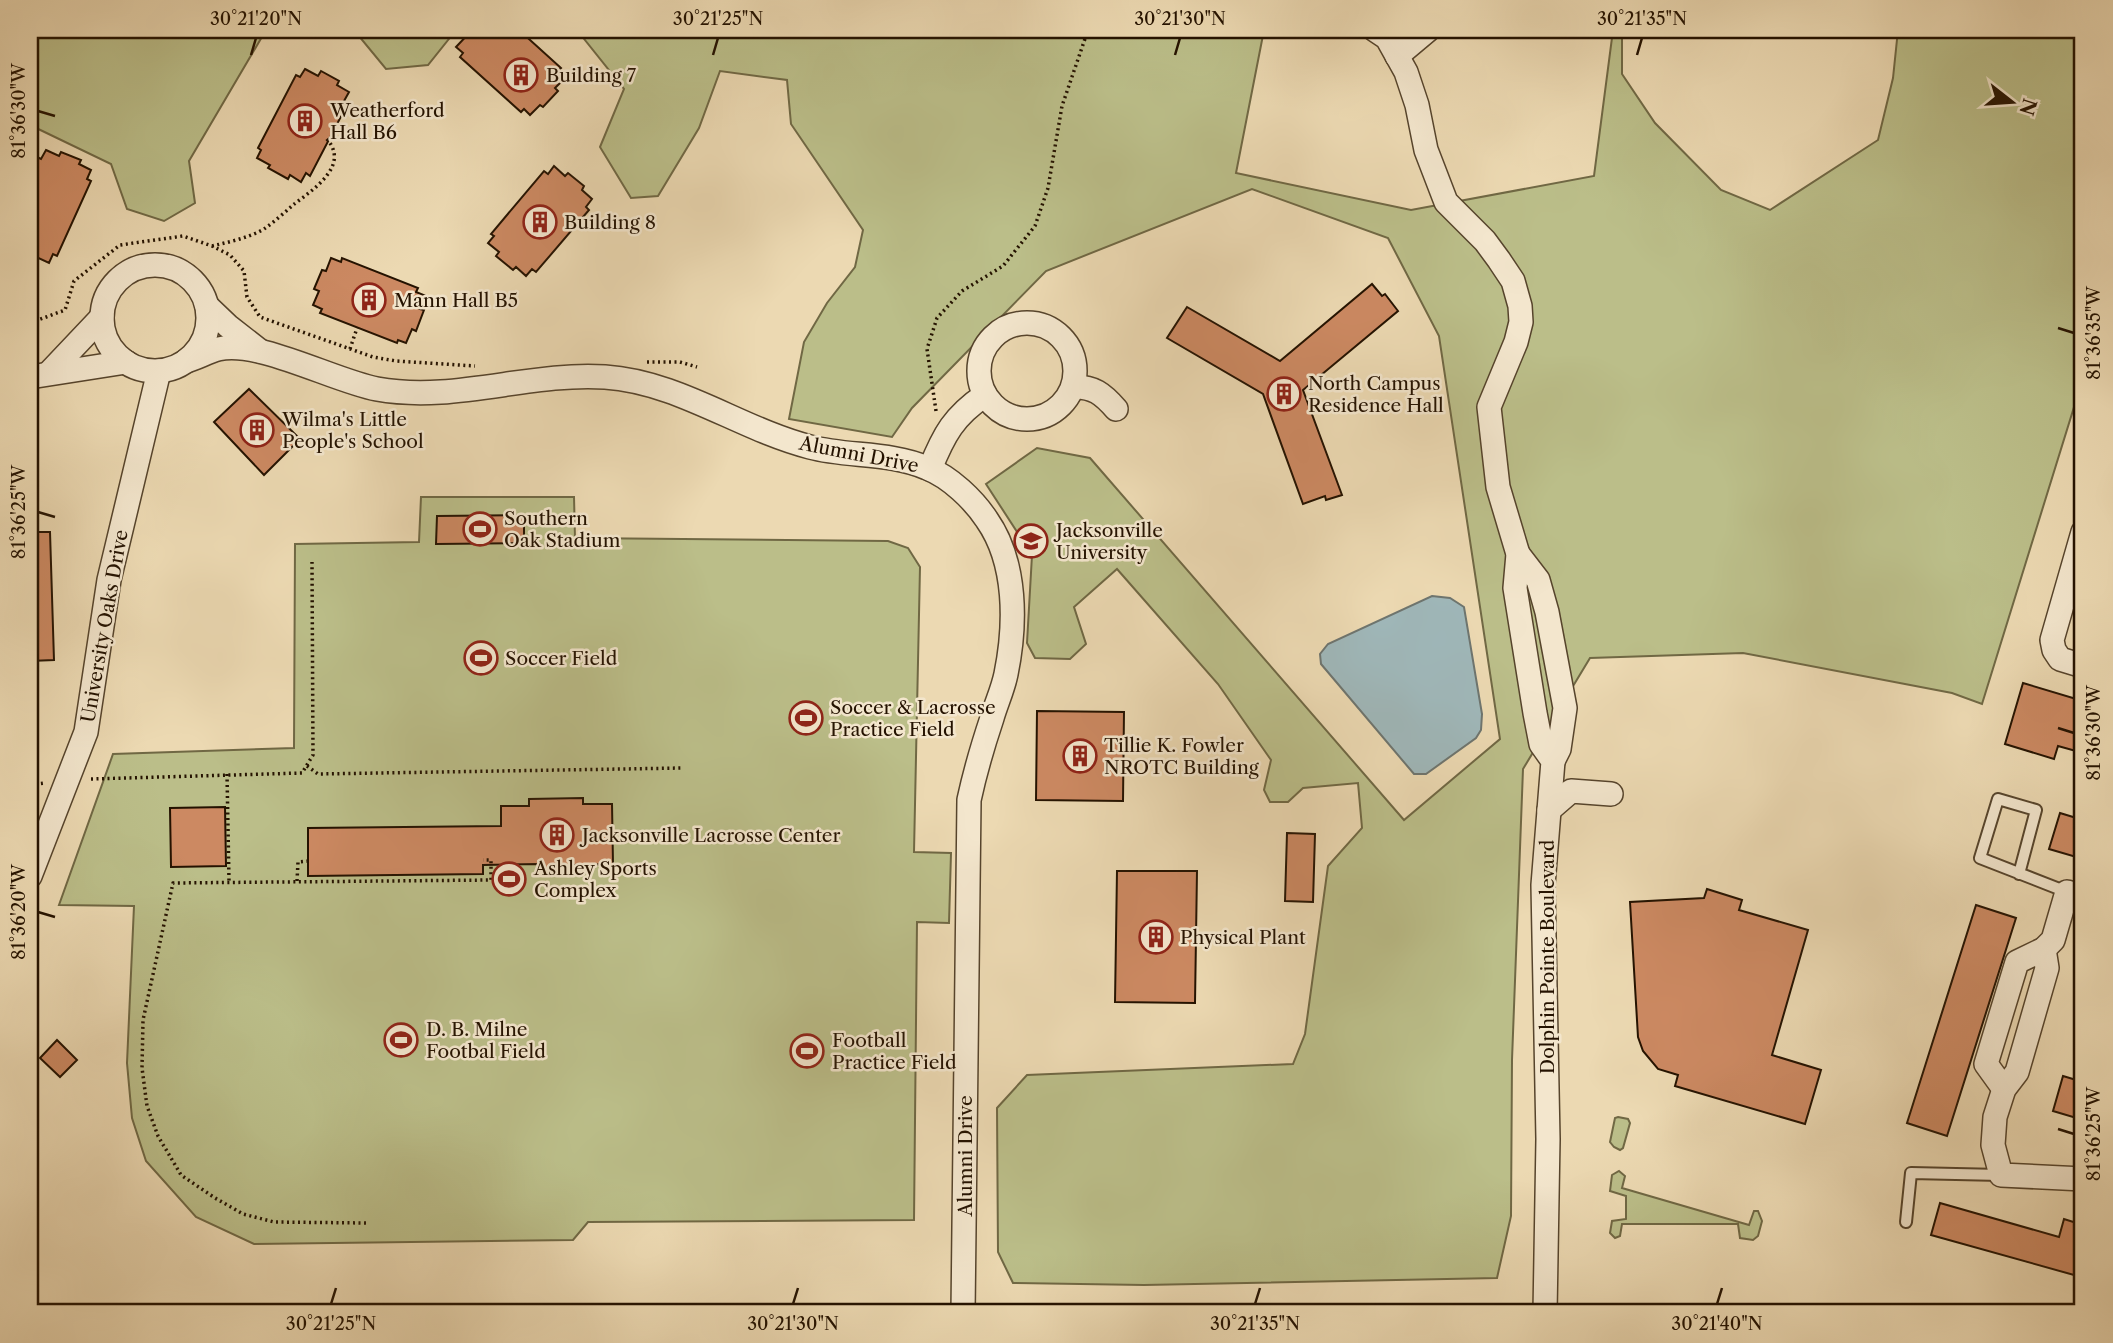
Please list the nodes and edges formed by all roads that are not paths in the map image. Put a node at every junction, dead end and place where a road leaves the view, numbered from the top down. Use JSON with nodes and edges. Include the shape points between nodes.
{"nodes":[{"id":1,"x":1375,"y":30,"type":"edge"},
{"id":2,"x":1428,"y":30,"type":"edge"},
{"id":3,"x":1397,"y":55,"type":"junction"},
{"id":4,"x":207,"y":306,"type":"junction"},
{"id":5,"x":102,"y":317,"type":"junction"},
{"id":6,"x":260,"y":351,"type":"junction"},
{"id":7,"x":126,"y":362,"type":"junction"},
{"id":8,"x":186,"y":362,"type":"junction"},
{"id":9,"x":159,"y":371,"type":"junction"},
{"id":10,"x":39,"y":375,"type":"edge"},
{"id":11,"x":1073,"y":387,"type":"junction"},
{"id":12,"x":985,"y":395,"type":"junction"},
{"id":13,"x":1116,"y":409,"type":"dead end"},
{"id":14,"x":930,"y":469,"type":"junction"},
{"id":15,"x":2083,"y":532,"type":"edge"},
{"id":16,"x":1518,"y":554,"type":"junction"},
{"id":17,"x":2083,"y":666,"type":"edge"},
{"id":18,"x":1553,"y":761,"type":"junction"},
{"id":19,"x":1611,"y":794,"type":"dead end"},
{"id":20,"x":1549,"y":810,"type":"junction"},
{"id":21,"x":2019,"y":874,"type":"junction"},
{"id":22,"x":30,"y":876,"type":"edge"},
{"id":23,"x":2075,"y":895,"type":"edge"},
{"id":24,"x":2043,"y":949,"type":"junction"},
{"id":25,"x":2004,"y":1088,"type":"junction"},
{"id":26,"x":2001,"y":1175,"type":"junction"},
{"id":27,"x":2083,"y":1179,"type":"edge"},
{"id":28,"x":1906,"y":1222,"type":"dead end"},
{"id":29,"x":964,"y":1313,"type":"edge"},
{"id":30,"x":1545,"y":1313,"type":"edge"}],
"edges":[{"from":1,"to":3,"type":"street","via":[[1387,38]]},
{"from":2,"to":3,"type":"street"},
{"from":3,"to":16,"type":"street","via":[[1446,202],[1499,260],[1513,281],[1520,306],[1516,342],[1489,407],[1498,487]]},
{"from":4,"to":5,"type":"street","via":[[190,277],[158,265],[126,274],[105,300]]},
{"from":4,"to":6,"type":"street","name":"Alumni Drive"},
{"from":4,"to":8,"type":"street","via":[[205,338]]},
{"from":5,"to":7,"type":"street","via":[[105,336]]},
{"from":5,"to":10,"type":"street"},
{"from":6,"to":8,"type":"street","name":"Alumni Drive","via":[[221,348]]},
{"from":6,"to":14,"type":"street","name":"Alumni Drive","via":[[376,389],[411,392],[607,377],[671,391],[811,448],[902,459]]},
{"from":7,"to":9,"type":"street","via":[[142,370]]},
{"from":7,"to":10,"type":"street"},
{"from":8,"to":9,"type":"street"},
{"from":9,"to":22,"type":"street","name":"University Oaks Drive","via":[[109,580],[86,732]]},
{"from":11,"to":12,"type":"street","via":[[1065,401],[1039,418],[1008,416]]},
{"from":11,"to":12,"type":"street","via":[[1076,371],[1066,341],[1046,327],[1023,322],[994,335],[985,348],[980,363]]},
{"from":11,"to":13,"type":"street","via":[[1098,391]]},
{"from":12,"to":14,"type":"street","via":[[950,425]]},
{"from":14,"to":29,"type":"street","name":"Alumni Drive","via":[[987,520],[1000,542],[1013,593],[1006,675],[969,800]]},
{"from":15,"to":17,"type":"street","via":[[2052,640],[2060,659]]},
{"from":16,"to":18,"type":"street","via":[[1515,588],[1535,713],[1541,744]]},
{"from":16,"to":18,"type":"street","name":"Dolphin Pointe Boulevard","via":[[1538,580],[1565,708]]},
{"from":18,"to":20,"type":"street","name":"Dolphin Pointe Boulevard"},
{"from":19,"to":20,"type":"street","via":[[1571,792]]},
{"from":20,"to":30,"type":"street","name":"Dolphin Pointe Boulevard","via":[[1543,885],[1548,1139]]},
{"from":21,"to":21,"type":"lane","via":[[1980,858],[1998,799],[2036,810]]},
{"from":21,"to":23,"type":"lane"},
{"from":23,"to":24,"type":"street","via":[[2053,940]]},
{"from":24,"to":25,"type":"street","via":[[2047,968],[2017,1072]]},
{"from":24,"to":25,"type":"street","via":[[2017,962],[1986,1064]]},
{"from":25,"to":26,"type":"street","via":[[1993,1145]]},
{"from":26,"to":27,"type":"street"},
{"from":26,"to":28,"type":"lane","via":[[1911,1173]]}]}
